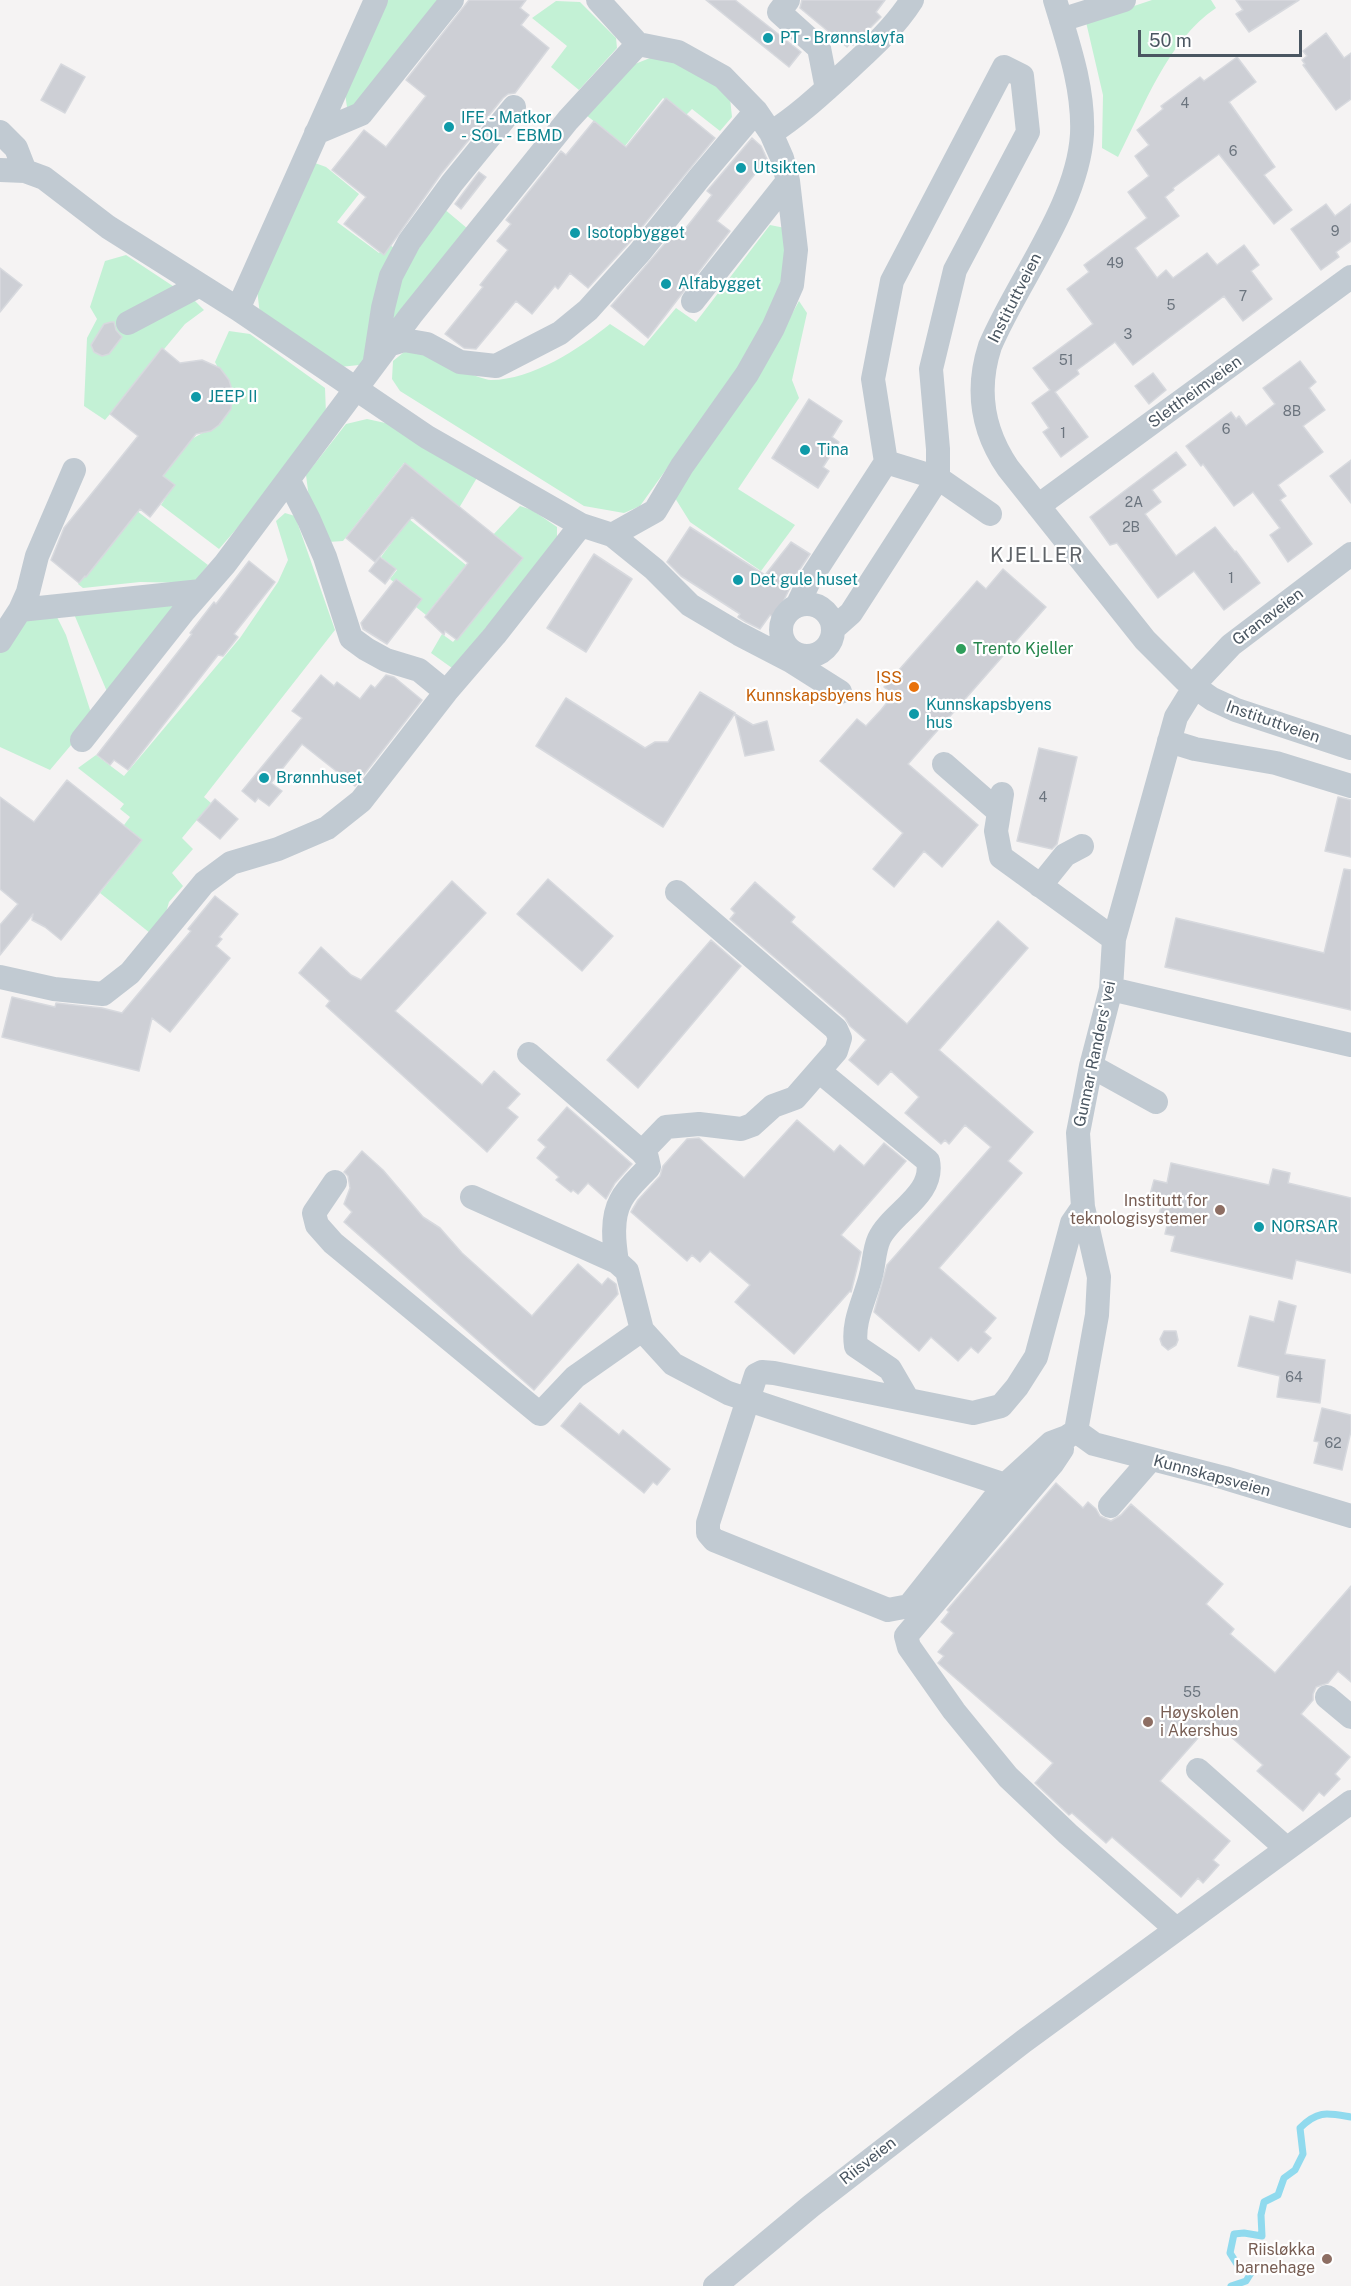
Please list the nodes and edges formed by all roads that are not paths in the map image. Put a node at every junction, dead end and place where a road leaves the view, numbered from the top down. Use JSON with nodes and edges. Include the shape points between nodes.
{"nodes":[{"id":1,"x":376,"y":0,"type":"edge"},
{"id":2,"x":452,"y":0,"type":"edge"},
{"id":3,"x":598,"y":0,"type":"edge"},
{"id":4,"x":912,"y":0,"type":"edge"},
{"id":5,"x":1124,"y":0,"type":"edge"},
{"id":6,"x":777,"y":4,"type":"edge"},
{"id":7,"x":1058,"y":10,"type":"edge"},
{"id":8,"x":638,"y":44,"type":"junction"},
{"id":9,"x":827,"y":89,"type":"junction"},
{"id":10,"x":514,"y":107,"type":"dead end"},
{"id":11,"x":756,"y":111,"type":"junction"},
{"id":12,"x":0,"y":132,"type":"edge"},
{"id":13,"x":316,"y":133,"type":"junction"},
{"id":14,"x":771,"y":133,"type":"junction"},
{"id":15,"x":0,"y":170,"type":"edge"},
{"id":16,"x":25,"y":171,"type":"junction"},
{"id":17,"x":788,"y":181,"type":"junction"},
{"id":18,"x":1351,"y":277,"type":"edge"},
{"id":19,"x":200,"y":285,"type":"junction"},
{"id":20,"x":693,"y":301,"type":"dead end"},
{"id":21,"x":238,"y":309,"type":"junction"},
{"id":22,"x":128,"y":323,"type":"dead end"},
{"id":23,"x":381,"y":354,"type":"junction"},
{"id":24,"x":354,"y":389,"type":"junction"},
{"id":25,"x":886,"y":462,"type":"junction"},
{"id":26,"x":74,"y":470,"type":"dead end"},
{"id":27,"x":938,"y":478,"type":"junction"},
{"id":28,"x":289,"y":481,"type":"junction"},
{"id":29,"x":1038,"y":506,"type":"junction"},
{"id":30,"x":990,"y":514,"type":"dead end"},
{"id":31,"x":581,"y":525,"type":"junction"},
{"id":32,"x":612,"y":535,"type":"junction"},
{"id":33,"x":1351,"y":554,"type":"edge"},
{"id":34,"x":201,"y":591,"type":"junction"},
{"id":35,"x":797,"y":606,"type":"junction"},
{"id":36,"x":20,"y":610,"type":"junction"},
{"id":37,"x":833,"y":629,"type":"junction"},
{"id":38,"x":0,"y":641,"type":"edge"},
{"id":39,"x":793,"y":657,"type":"junction"},
{"id":40,"x":1193,"y":687,"type":"junction"},
{"id":41,"x":446,"y":692,"type":"junction"},
{"id":42,"x":840,"y":692,"type":"dead end"},
{"id":43,"x":82,"y":741,"type":"dead end"},
{"id":44,"x":1168,"y":741,"type":"junction"},
{"id":45,"x":1351,"y":748,"type":"edge"},
{"id":46,"x":944,"y":764,"type":"dead end"},
{"id":47,"x":1351,"y":786,"type":"edge"},
{"id":48,"x":1082,"y":846,"type":"dead end"},
{"id":49,"x":1040,"y":886,"type":"junction"},
{"id":50,"x":677,"y":892,"type":"dead end"},
{"id":51,"x":1114,"y":939,"type":"junction"},
{"id":52,"x":0,"y":977,"type":"edge"},
{"id":53,"x":1110,"y":989,"type":"junction"},
{"id":54,"x":1351,"y":1045,"type":"edge"},
{"id":55,"x":529,"y":1054,"type":"dead end"},
{"id":56,"x":1091,"y":1066,"type":"junction"},
{"id":57,"x":819,"y":1071,"type":"junction"},
{"id":58,"x":1156,"y":1102,"type":"dead end"},
{"id":59,"x":642,"y":1152,"type":"junction"},
{"id":60,"x":335,"y":1182,"type":"dead end"},
{"id":61,"x":472,"y":1197,"type":"dead end"},
{"id":62,"x":1083,"y":1207,"type":"junction"},
{"id":63,"x":617,"y":1262,"type":"junction"},
{"id":64,"x":642,"y":1330,"type":"junction"},
{"id":65,"x":749,"y":1400,"type":"junction"},
{"id":66,"x":908,"y":1400,"type":"junction"},
{"id":67,"x":1072,"y":1434,"type":"junction"},
{"id":68,"x":1150,"y":1459,"type":"junction"},
{"id":69,"x":1005,"y":1485,"type":"junction"},
{"id":70,"x":1110,"y":1506,"type":"dead end"},
{"id":71,"x":1351,"y":1516,"type":"edge"},
{"id":72,"x":1328,"y":1697,"type":"dead end"},
{"id":73,"x":1351,"y":1717,"type":"edge"},
{"id":74,"x":1198,"y":1770,"type":"dead end"},
{"id":75,"x":1351,"y":1802,"type":"edge"},
{"id":76,"x":1286,"y":1848,"type":"junction"},
{"id":77,"x":1176,"y":1929,"type":"junction"},
{"id":78,"x":715,"y":2286,"type":"edge"}],
"edges":[{"from":1,"to":13,"type":"street"},
{"from":2,"to":13,"type":"street","via":[[361,114]]},
{"from":3,"to":8,"type":"street"},
{"from":4,"to":9,"type":"street","via":[[899,22]]},
{"from":5,"to":7,"type":"street"},
{"from":6,"to":9,"type":"street","via":[[819,48]]},
{"from":7,"to":29,"type":"street","name":"Instituttveien","via":[[1081,103],[1077,165],[1061,208],[996,331],[985,361],[982,387],[984,414],[993,441]]},
{"from":8,"to":11,"type":"street","via":[[678,52],[723,77]]},
{"from":8,"to":23,"type":"street","via":[[568,120]]},
{"from":9,"to":14,"type":"street"},
{"from":10,"to":23,"type":"street","via":[[408,242],[391,276],[376,345]]},
{"from":11,"to":14,"type":"street"},
{"from":11,"to":23,"type":"street","via":[[640,252],[588,310],[560,333],[496,366],[459,362],[427,344],[404,340]]},
{"from":12,"to":16,"type":"street","via":[[16,148]]},
{"from":13,"to":21,"type":"street"},
{"from":14,"to":17,"type":"street"},
{"from":15,"to":16,"type":"street"},
{"from":16,"to":19,"type":"street","via":[[44,178],[108,227]]},
{"from":17,"to":20,"type":"street"},
{"from":17,"to":32,"type":"street","via":[[796,250],[792,285],[773,328],[747,374],[655,511]]},
{"from":18,"to":29,"type":"street","name":"Slettheimveien"},
{"from":19,"to":21,"type":"street"},
{"from":19,"to":22,"type":"street"},
{"from":21,"to":24,"type":"street"},
{"from":23,"to":24,"type":"street"},
{"from":24,"to":28,"type":"street"},
{"from":24,"to":31,"type":"street","via":[[427,437]]},
{"from":25,"to":27,"type":"street"},
{"from":25,"to":27,"type":"street","via":[[873,379],[892,281],[1005,67],[1022,76],[1028,132],[955,270],[931,369]]},
{"from":25,"to":35,"type":"street","via":[[808,581]]},
{"from":26,"to":36,"type":"street","via":[[37,556]]},
{"from":27,"to":30,"type":"street"},
{"from":27,"to":37,"type":"street","via":[[851,613]]},
{"from":28,"to":34,"type":"street"},
{"from":28,"to":41,"type":"street","via":[[325,557],[351,638],[386,660],[419,670]]},
{"from":29,"to":40,"type":"street","name":"Instituttveien","via":[[1145,640]]},
{"from":31,"to":32,"type":"street"},
{"from":31,"to":41,"type":"street"},
{"from":32,"to":39,"type":"street","via":[[654,568],[690,605],[739,634]]},
{"from":33,"to":40,"type":"street","name":"Granaveien","via":[[1231,645]]},
{"from":34,"to":36,"type":"street"},
{"from":34,"to":43,"type":"street"},
{"from":35,"to":37,"type":"street","via":[[819,607],[828,615]]},
{"from":35,"to":39,"type":"street","via":[[785,615],[780,630]]},
{"from":36,"to":38,"type":"street"},
{"from":37,"to":39,"type":"street","via":[[832,639],[821,652]]},
{"from":39,"to":42,"type":"street"},
{"from":40,"to":44,"type":"street","name":"Gunnar Randers' vei"},
{"from":40,"to":45,"type":"street","name":"Instituttveien","via":[[1250,716]]},
{"from":41,"to":52,"type":"street","via":[[361,801],[327,828],[231,863],[204,883],[130,974],[103,994],[54,989]]},
{"from":44,"to":47,"type":"street","via":[[1276,763]]},
{"from":44,"to":51,"type":"street","name":"Gunnar Randers' vei"},
{"from":46,"to":49,"type":"street","via":[[1001,803],[996,831],[1001,857]]},
{"from":48,"to":49,"type":"street","via":[[1065,855]]},
{"from":49,"to":51,"type":"street"},
{"from":50,"to":57,"type":"street","via":[[836,1029],[840,1038],[836,1051]]},
{"from":51,"to":53,"type":"street","name":"Gunnar Randers' vei"},
{"from":53,"to":54,"type":"street"},
{"from":53,"to":56,"type":"street","name":"Gunnar Randers' vei"},
{"from":55,"to":59,"type":"street"},
{"from":56,"to":58,"type":"street"},
{"from":56,"to":62,"type":"street","name":"Gunnar Randers' vei","via":[[1078,1133]]},
{"from":57,"to":59,"type":"street","via":[[795,1098],[773,1106],[752,1125],[741,1130],[699,1124],[666,1127]]},
{"from":57,"to":66,"type":"street","via":[[928,1161],[930,1170],[920,1191],[879,1239],[855,1323],[856,1346],[890,1369]]},
{"from":59,"to":63,"type":"street","via":[[649,1167],[620,1201],[616,1214]]},
{"from":60,"to":64,"type":"street","via":[[314,1213],[317,1225],[333,1243],[540,1414],[575,1377]]},
{"from":61,"to":63,"type":"street"},
{"from":62,"to":66,"type":"street","via":[[1072,1223],[1036,1357],[1001,1406],[973,1413]]},
{"from":62,"to":67,"type":"street","name":"Gunnar Randers' vei","via":[[1099,1277],[1097,1315]]},
{"from":63,"to":64,"type":"street","via":[[627,1271]]},
{"from":64,"to":65,"type":"street","via":[[673,1364]]},
{"from":65,"to":66,"type":"street","via":[[751,1383],[762,1372]]},
{"from":65,"to":69,"type":"street"},
{"from":65,"to":69,"type":"street","via":[[708,1533],[714,1540],[888,1610],[909,1606]]},
{"from":67,"to":68,"type":"street","name":"Kunnskapsveien"},
{"from":67,"to":69,"type":"street","via":[[1051,1443]]},
{"from":67,"to":77,"type":"street","name":"Gunnar Randers' vei","via":[[1052,1464],[906,1636],[909,1647],[954,1710],[1008,1777]]},
{"from":68,"to":70,"type":"street"},
{"from":68,"to":71,"type":"street","name":"Kunnskapsveien"},
{"from":72,"to":73,"type":"street"},
{"from":74,"to":76,"type":"street"},
{"from":75,"to":76,"type":"street","name":"Riisveien"},
{"from":76,"to":77,"type":"street","name":"Riisveien"},
{"from":77,"to":78,"type":"street","name":"Riisveien","via":[[1024,2041],[811,2206]]}]}
